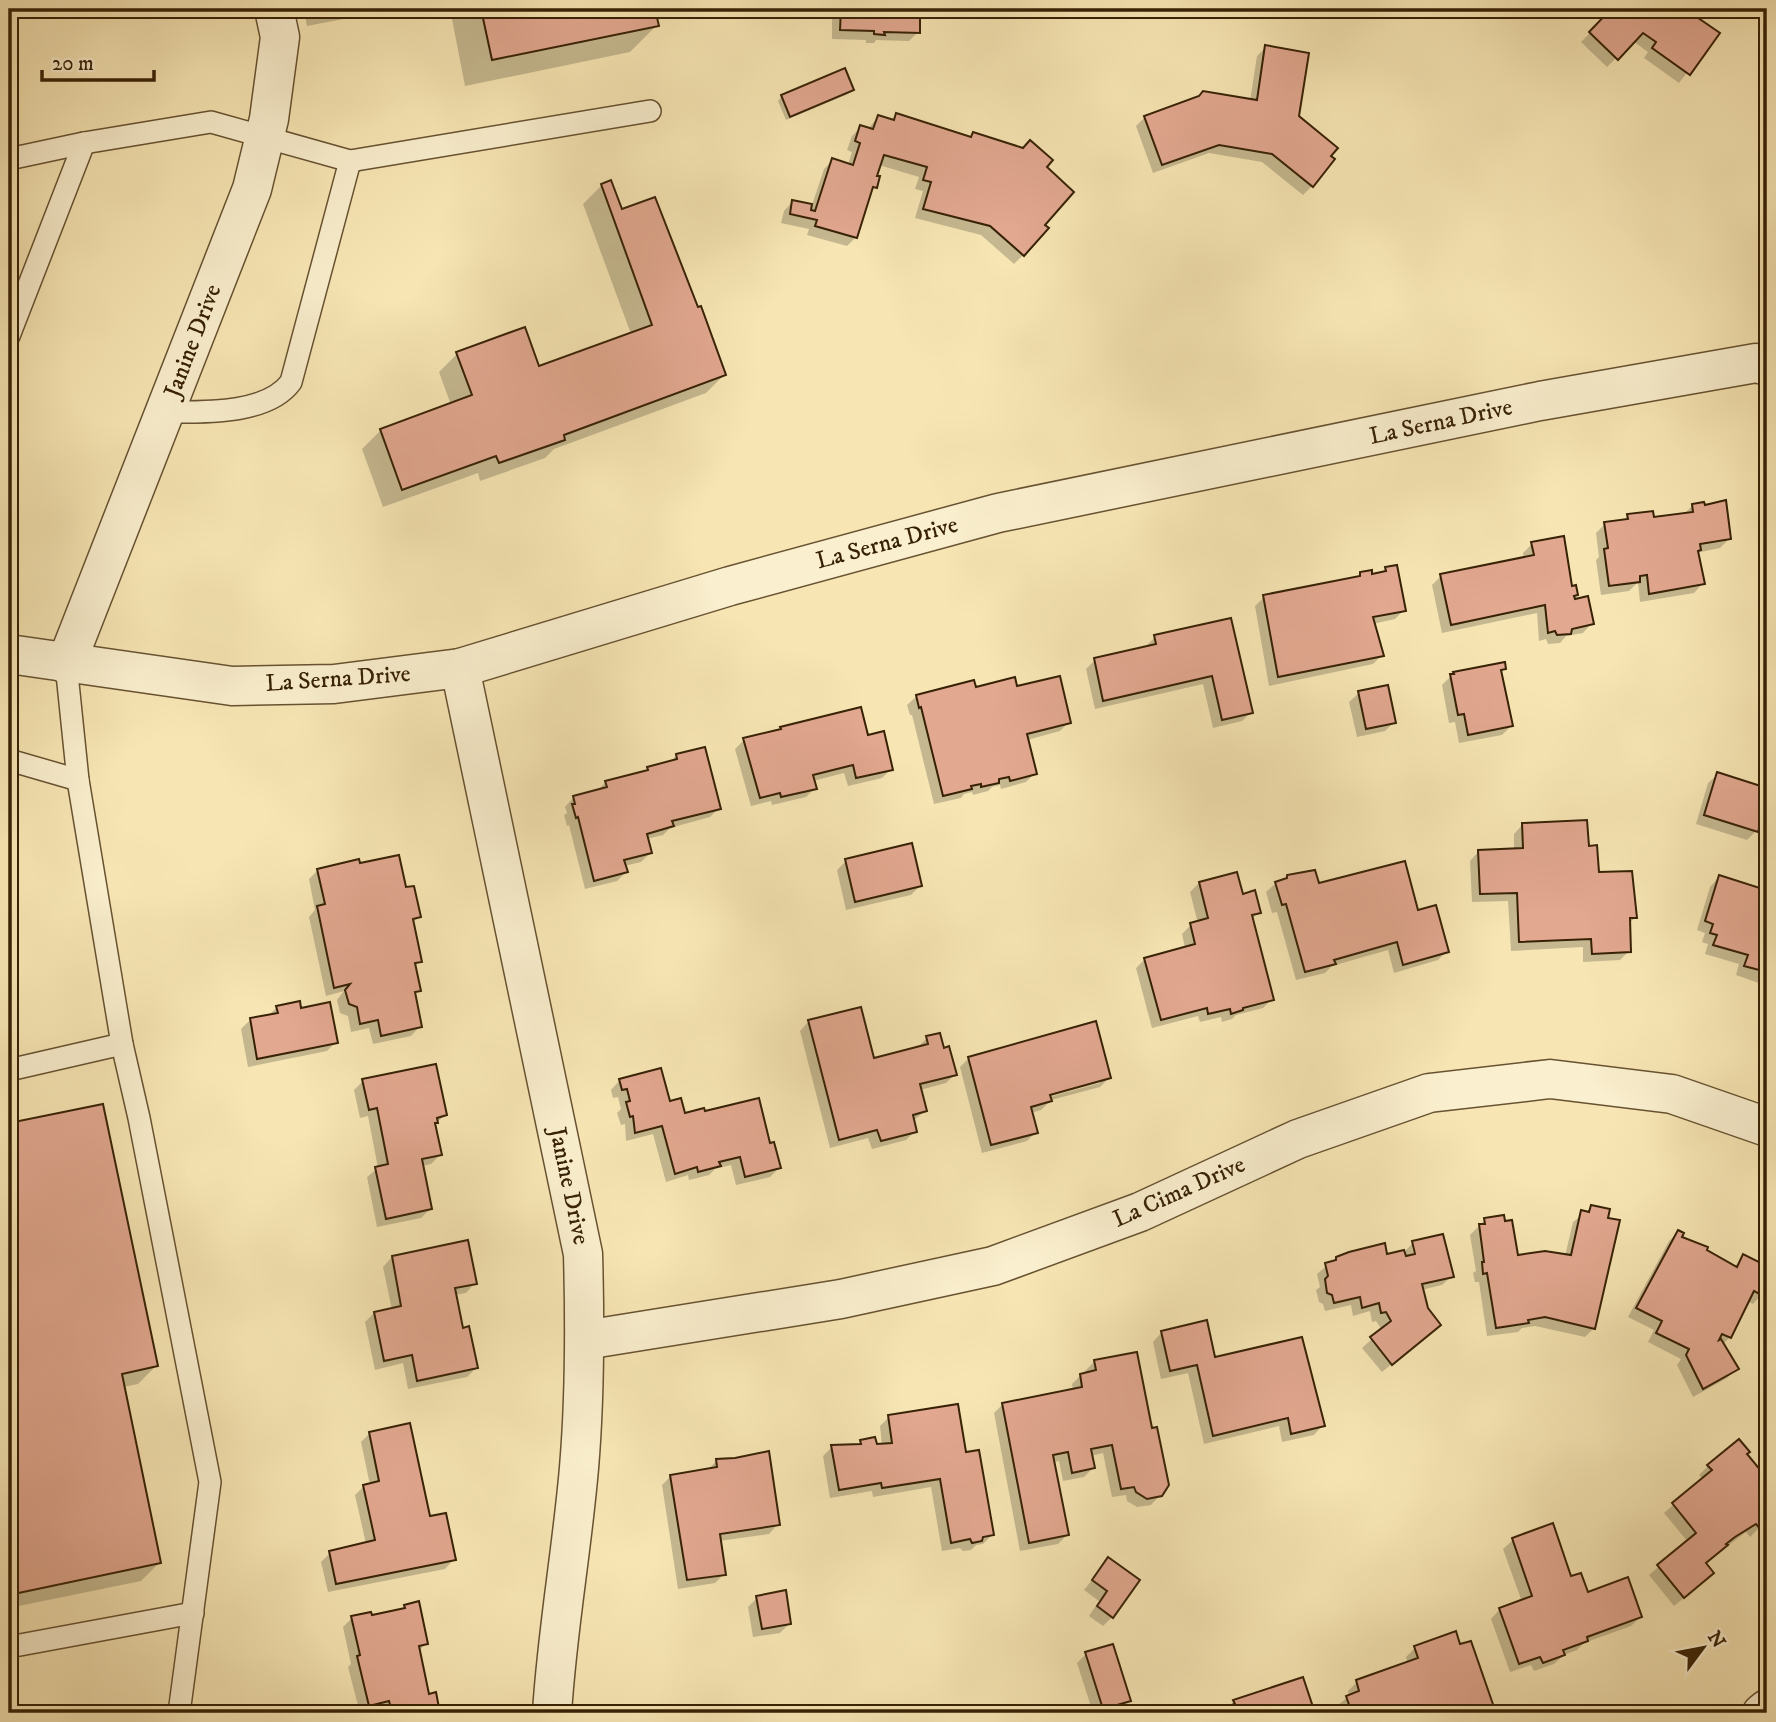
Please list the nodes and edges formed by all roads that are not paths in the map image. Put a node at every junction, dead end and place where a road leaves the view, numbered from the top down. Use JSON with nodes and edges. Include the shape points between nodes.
{"nodes":[{"id":1,"x":274,"y":9,"type":"edge"},
{"id":2,"x":650,"y":111,"type":"dead end"},
{"id":3,"x":264,"y":137,"type":"junction"},
{"id":4,"x":84,"y":144,"type":"junction"},
{"id":5,"x":9,"y":159,"type":"edge"},
{"id":6,"x":350,"y":161,"type":"junction"},
{"id":7,"x":9,"y":336,"type":"edge"},
{"id":8,"x":1767,"y":366,"type":"edge"},
{"id":9,"x":165,"y":412,"type":"junction"},
{"id":10,"x":9,"y":654,"type":"edge"},
{"id":11,"x":66,"y":664,"type":"junction"},
{"id":12,"x":460,"y":668,"type":"junction"},
{"id":13,"x":9,"y":760,"type":"edge"},
{"id":14,"x":78,"y":780,"type":"junction"},
{"id":15,"x":122,"y":1044,"type":"junction"},
{"id":16,"x":9,"y":1070,"type":"edge"},
{"id":17,"x":1767,"y":1127,"type":"edge"},
{"id":18,"x":585,"y":1340,"type":"junction"},
{"id":19,"x":193,"y":1613,"type":"junction"},
{"id":20,"x":9,"y":1647,"type":"edge"},
{"id":21,"x":1767,"y":1709,"type":"edge"},
{"id":22,"x":179,"y":1713,"type":"edge"},
{"id":23,"x":552,"y":1713,"type":"edge"},
{"id":24,"x":1762,"y":1713,"type":"edge"}],
"edges":[{"from":1,"to":3,"type":"street","name":"Janine Drive","via":[[280,37]]},
{"from":2,"to":6,"type":"lane"},
{"from":3,"to":4,"type":"lane","via":[[211,122]]},
{"from":3,"to":6,"type":"lane"},
{"from":3,"to":9,"type":"street","name":"Janine Drive","via":[[252,189]]},
{"from":4,"to":5,"type":"lane"},
{"from":4,"to":7,"type":"lane"},
{"from":6,"to":9,"type":"lane","via":[[291,382],[232,411]]},
{"from":8,"to":12,"type":"street","name":"La Serna Drive","via":[[1756,363],[1541,401],[998,513],[730,586]]},
{"from":9,"to":11,"type":"street","name":"Janine Drive"},
{"from":10,"to":11,"type":"street","name":"La Serna Drive"},
{"from":11,"to":12,"type":"street","name":"La Serna Drive","via":[[232,686],[334,684]]},
{"from":11,"to":14,"type":"lane"},
{"from":12,"to":18,"type":"street","name":"Janine Drive","via":[[583,1254]]},
{"from":13,"to":14,"type":"lane"},
{"from":14,"to":15,"type":"lane"},
{"from":15,"to":16,"type":"lane"},
{"from":15,"to":19,"type":"lane","via":[[210,1482]]},
{"from":17,"to":18,"type":"street","name":"La Cima Drive","via":[[1672,1094],[1550,1079],[1429,1093],[1298,1139],[1140,1212],[993,1266],[841,1299]]},
{"from":18,"to":23,"type":"street","name":"Janine Drive","via":[[579,1469],[555,1654]]},
{"from":19,"to":20,"type":"lane"},
{"from":19,"to":22,"type":"lane"},
{"from":21,"to":24,"type":"street"}]}
